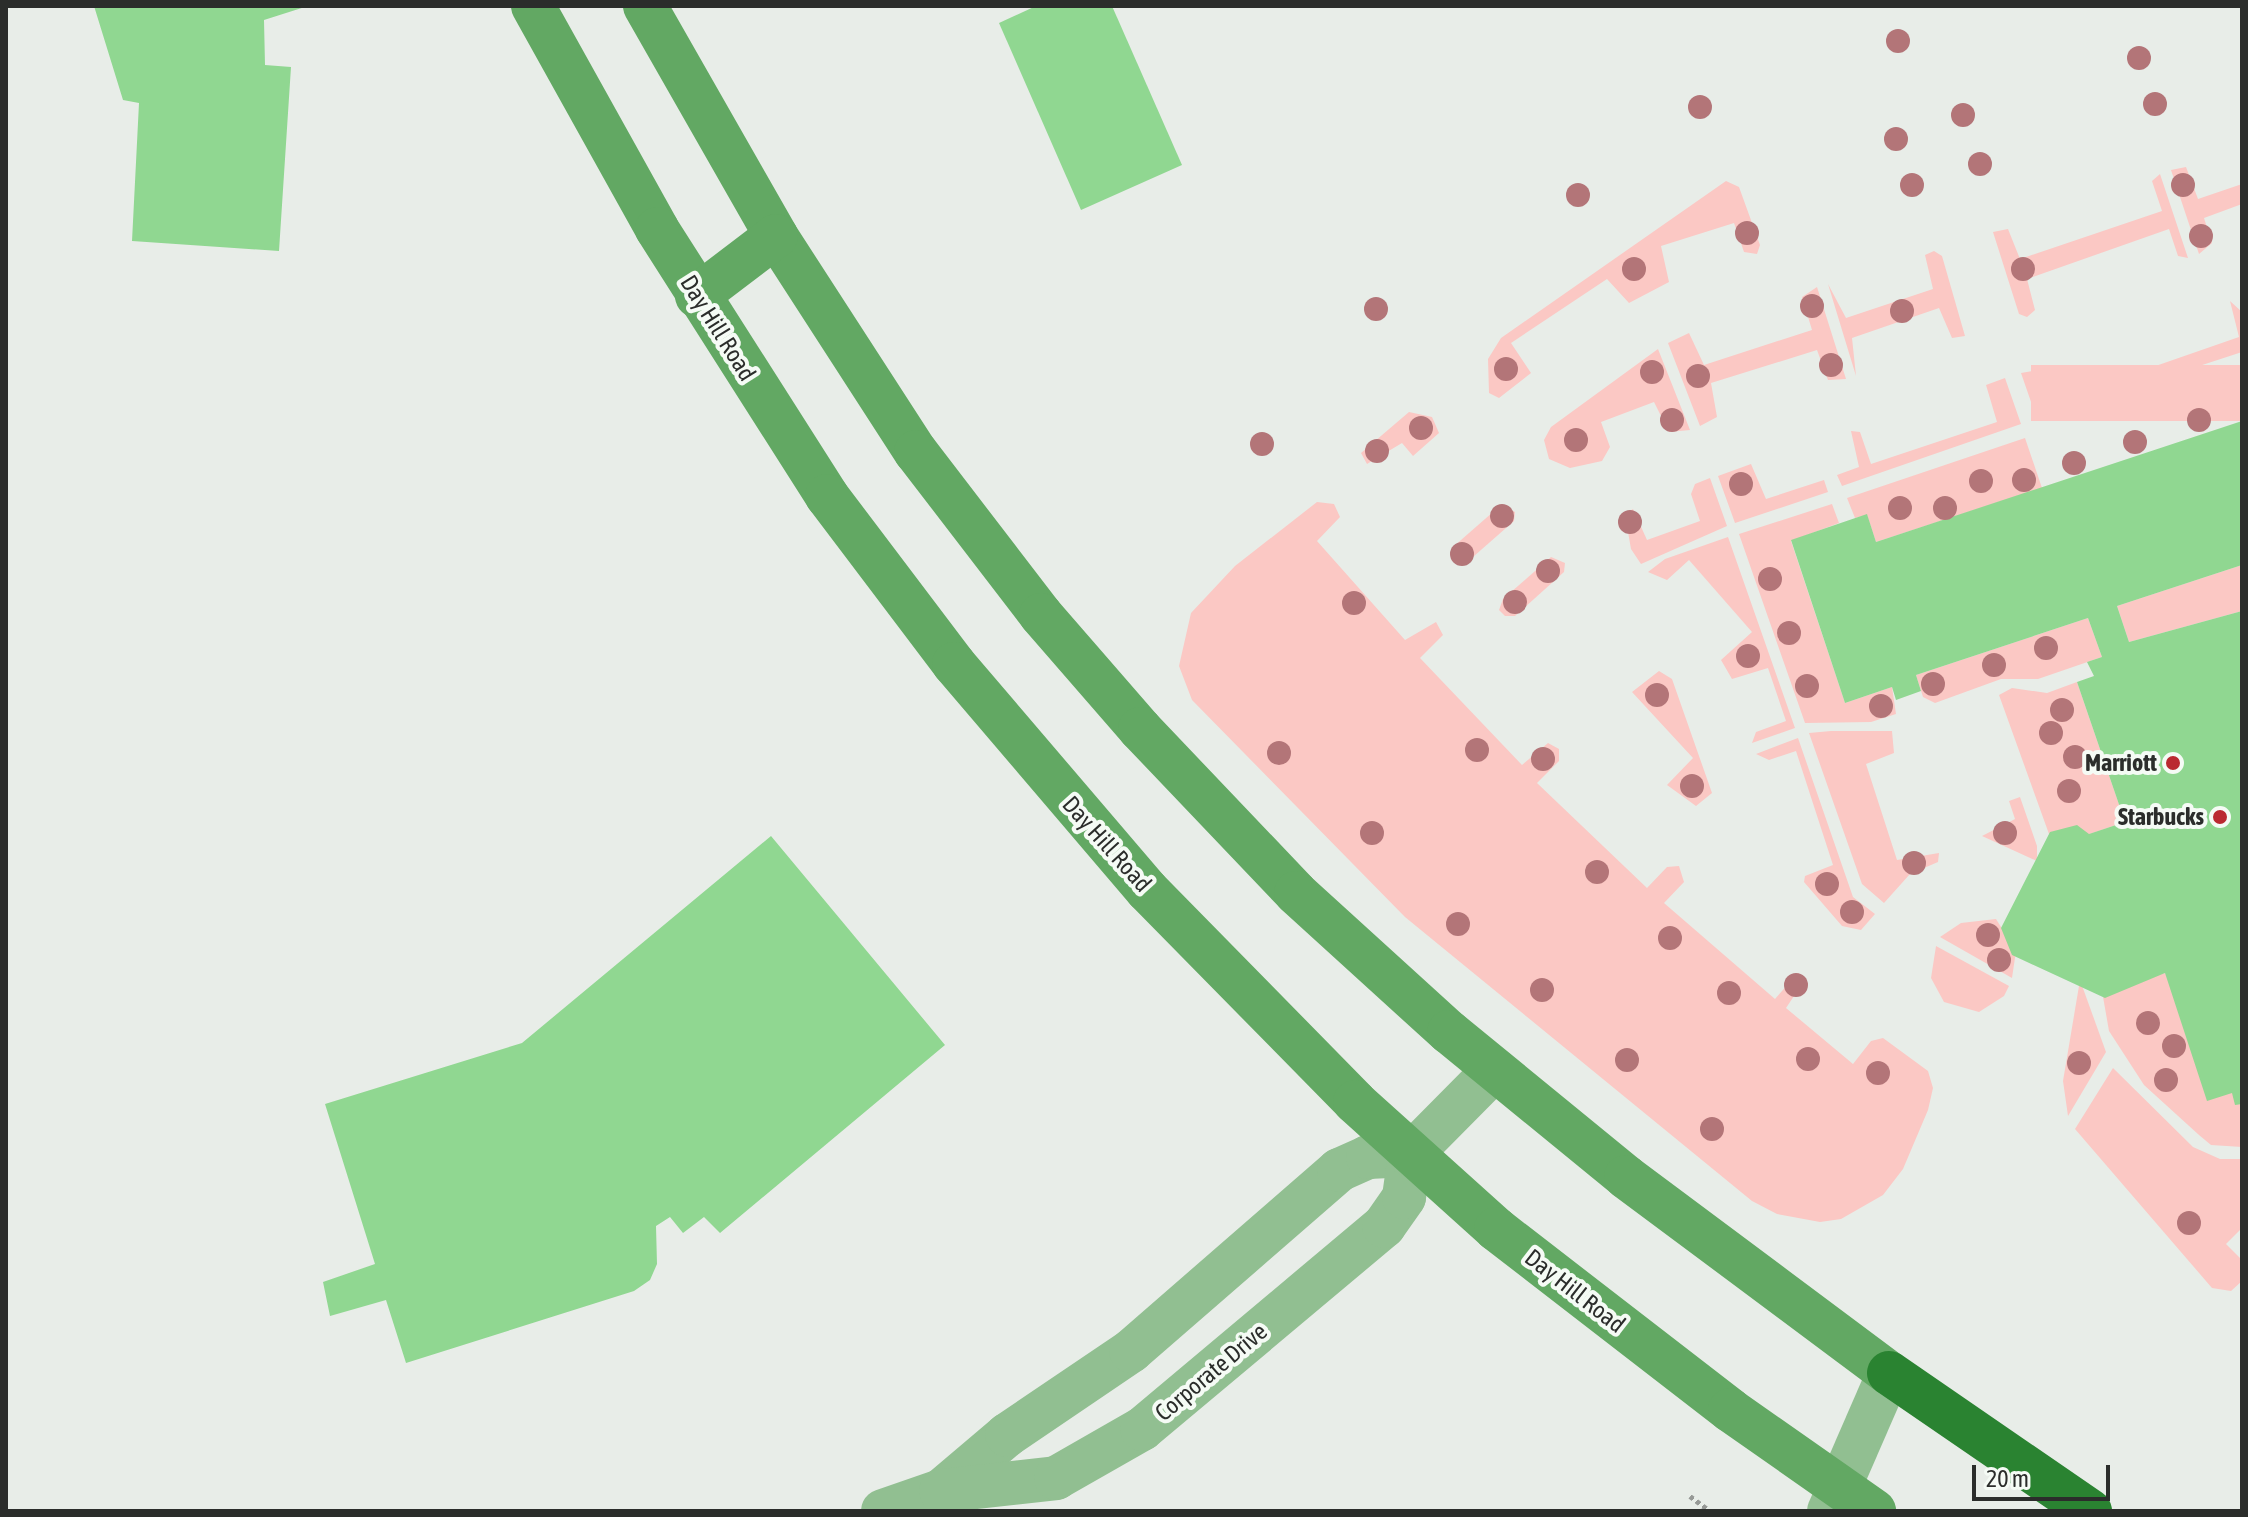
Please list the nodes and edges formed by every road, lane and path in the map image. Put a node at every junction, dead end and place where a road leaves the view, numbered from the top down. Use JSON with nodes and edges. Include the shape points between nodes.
{"nodes":[{"id":1,"x":533,"y":6,"type":"edge"},
{"id":2,"x":645,"y":6,"type":"edge"},
{"id":3,"x":776,"y":236,"type":"junction"},
{"id":4,"x":697,"y":296,"type":"junction"},
{"id":5,"x":1494,"y":1070,"type":"junction"},
{"id":6,"x":1410,"y":1155,"type":"junction"},
{"id":7,"x":1889,"y":1373,"type":"junction"},
{"id":8,"x":941,"y":1491,"type":"junction"},
{"id":9,"x":1690,"y":1496,"type":"dead end"},
{"id":10,"x":1848,"y":1503,"type":"edge"},
{"id":11,"x":883,"y":1511,"type":"edge"},
{"id":12,"x":1710,"y":1511,"type":"edge"},
{"id":13,"x":2090,"y":1511,"type":"edge"}],
"edges":[{"from":1,"to":4,"type":"main road","name":"Day Hill Road"},
{"from":2,"to":3,"type":"main road"},
{"from":3,"to":4,"type":"main road"},
{"from":3,"to":5,"type":"main road","via":[[916,452],[1090,672],[1296,893]]},
{"from":4,"to":6,"type":"main road","name":"Day Hill Road","via":[[827,496],[964,676],[1147,890]]},
{"from":5,"to":6,"type":"street"},
{"from":5,"to":7,"type":"main road","via":[[1739,1264]]},
{"from":6,"to":8,"type":"street","name":"Corporate Drive","via":[[1368,1157],[1339,1170],[1131,1351],[1007,1435]]},
{"from":6,"to":8,"type":"street","name":"Corporate Drive","via":[[1404,1197],[1384,1226],[1142,1429],[1047,1480]]},
{"from":6,"to":10,"type":"main road","name":"Day Hill Road","via":[[1574,1291]]},
{"from":7,"to":10,"type":"street"},
{"from":7,"to":13,"type":"highway"},
{"from":8,"to":11,"type":"street","name":"Corporate Drive"},
{"from":9,"to":12,"type":"path"}]}
